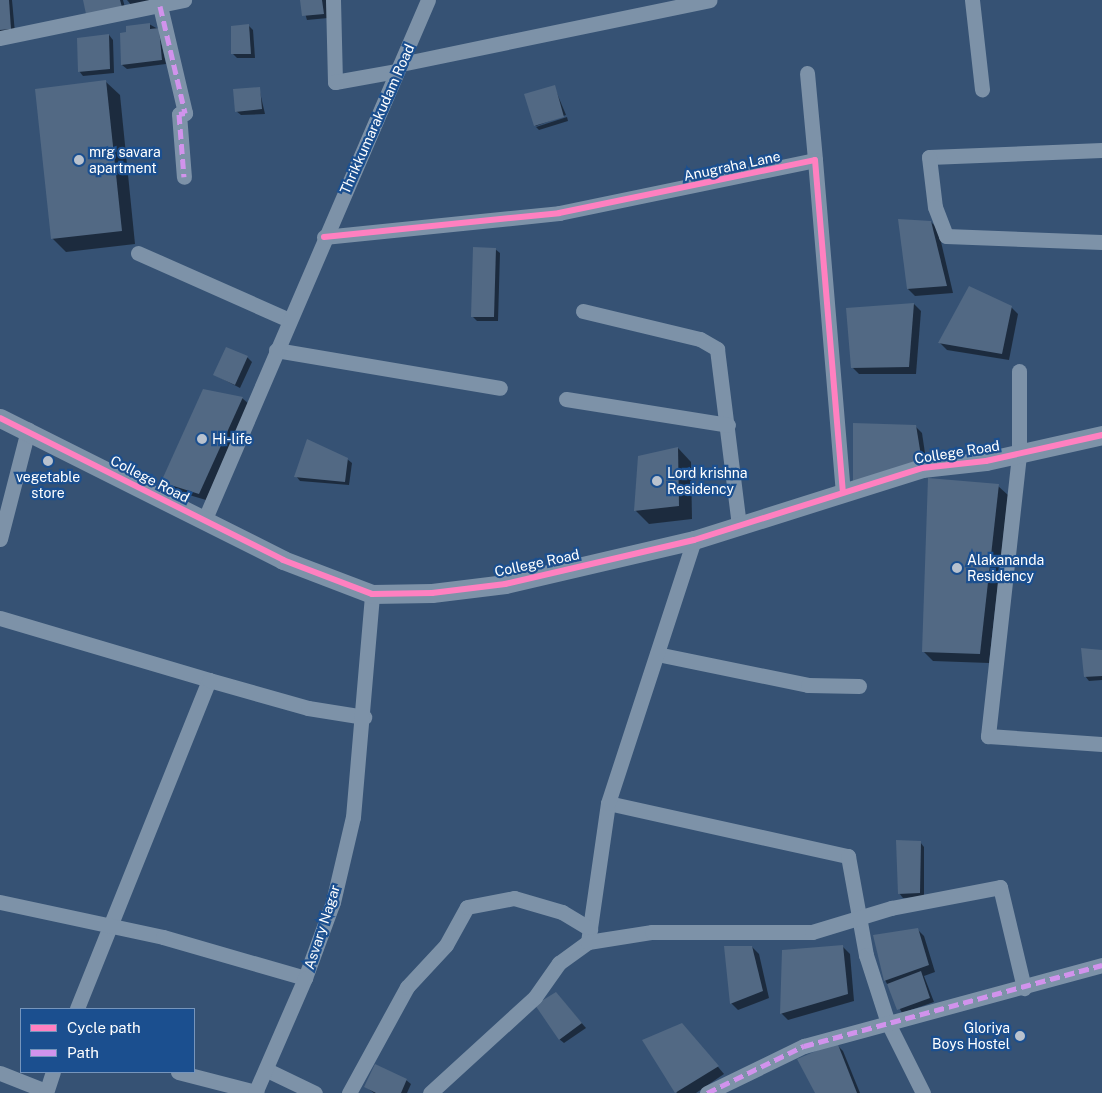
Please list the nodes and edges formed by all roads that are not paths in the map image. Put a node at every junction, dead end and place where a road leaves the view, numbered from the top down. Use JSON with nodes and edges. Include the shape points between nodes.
{"nodes":[{"id":1,"x":184,"y":0,"type":"edge"},
{"id":2,"x":333,"y":0,"type":"edge"},
{"id":3,"x":428,"y":0,"type":"edge"},
{"id":4,"x":709,"y":0,"type":"edge"},
{"id":5,"x":972,"y":0,"type":"edge"},
{"id":6,"x":160,"y":6,"type":"junction"},
{"id":7,"x":0,"y":38,"type":"edge"},
{"id":8,"x":399,"y":68,"type":"junction"},
{"id":9,"x":807,"y":73,"type":"dead end"},
{"id":10,"x":982,"y":89,"type":"dead end"},
{"id":11,"x":1102,"y":150,"type":"edge"},
{"id":12,"x":815,"y":160,"type":"junction"},
{"id":13,"x":184,"y":177,"type":"dead end"},
{"id":14,"x":324,"y":237,"type":"junction"},
{"id":15,"x":1102,"y":242,"type":"edge"},
{"id":16,"x":138,"y":253,"type":"dead end"},
{"id":17,"x":583,"y":311,"type":"dead end"},
{"id":18,"x":289,"y":320,"type":"junction"},
{"id":19,"x":276,"y":350,"type":"junction"},
{"id":20,"x":1019,"y":371,"type":"dead end"},
{"id":21,"x":500,"y":388,"type":"dead end"},
{"id":22,"x":566,"y":399,"type":"dead end"},
{"id":23,"x":0,"y":418,"type":"edge"},
{"id":24,"x":728,"y":425,"type":"junction"},
{"id":25,"x":28,"y":430,"type":"junction"},
{"id":26,"x":1102,"y":435,"type":"edge"},
{"id":27,"x":1019,"y":455,"type":"junction"},
{"id":28,"x":843,"y":491,"type":"junction"},
{"id":29,"x":204,"y":521,"type":"junction"},
{"id":30,"x":739,"y":525,"type":"junction"},
{"id":31,"x":0,"y":539,"type":"edge"},
{"id":32,"x":694,"y":540,"type":"junction"},
{"id":33,"x":372,"y":594,"type":"junction"},
{"id":34,"x":0,"y":618,"type":"edge"},
{"id":35,"x":657,"y":654,"type":"junction"},
{"id":36,"x":209,"y":680,"type":"junction"},
{"id":37,"x":859,"y":686,"type":"dead end"},
{"id":38,"x":364,"y":717,"type":"junction"},
{"id":39,"x":1102,"y":744,"type":"edge"},
{"id":40,"x":608,"y":804,"type":"junction"},
{"id":41,"x":0,"y":902,"type":"edge"},
{"id":42,"x":860,"y":916,"type":"junction"},
{"id":43,"x":110,"y":929,"type":"junction"},
{"id":44,"x":589,"y":935,"type":"junction"},
{"id":45,"x":1102,"y":965,"type":"edge"},
{"id":46,"x":305,"y":978,"type":"junction"},
{"id":47,"x":1024,"y":988,"type":"junction"},
{"id":48,"x":77,"y":1008,"type":"edge"},
{"id":49,"x":888,"y":1023,"type":"junction"},
{"id":50,"x":267,"y":1070,"type":"junction"},
{"id":51,"x":0,"y":1073,"type":"edge"},
{"id":52,"x":53,"y":1073,"type":"edge"},
{"id":53,"x":182,"y":1073,"type":"edge"},
{"id":54,"x":46,"y":1092,"type":"edge"},
{"id":55,"x":255,"y":1092,"type":"edge"},
{"id":56,"x":315,"y":1093,"type":"edge"},
{"id":57,"x":349,"y":1093,"type":"edge"},
{"id":58,"x":430,"y":1093,"type":"edge"},
{"id":59,"x":708,"y":1093,"type":"edge"},
{"id":60,"x":923,"y":1093,"type":"edge"}],
"edges":[{"from":1,"to":6,"type":"street"},
{"from":2,"to":8,"type":"street","via":[[335,82]]},
{"from":3,"to":8,"type":"street","name":"Thrikkumarakudam Road"},
{"from":4,"to":8,"type":"street"},
{"from":5,"to":10,"type":"street"},
{"from":6,"to":7,"type":"street"},
{"from":6,"to":13,"type":"street","via":[[185,113],[179,114]]},
{"from":8,"to":14,"type":"street","name":"Thrikkumarakudam Road"},
{"from":9,"to":12,"type":"street"},
{"from":11,"to":15,"type":"street","via":[[929,158],[935,207],[946,236]]},
{"from":12,"to":14,"type":"street","name":"Anugraha Lane","via":[[559,213]]},
{"from":12,"to":28,"type":"street"},
{"from":14,"to":18,"type":"street","name":"Thrikkumarakudam Road"},
{"from":16,"to":18,"type":"street"},
{"from":17,"to":24,"type":"street","via":[[710,343],[721,358]]},
{"from":18,"to":19,"type":"street","name":"Thrikkumarakudam Road"},
{"from":19,"to":21,"type":"street"},
{"from":19,"to":29,"type":"street","name":"Thrikkumarakudam Road"},
{"from":20,"to":27,"type":"street"},
{"from":22,"to":24,"type":"street"},
{"from":23,"to":25,"type":"street","name":"College Road"},
{"from":24,"to":30,"type":"street"},
{"from":25,"to":29,"type":"street","name":"College Road"},
{"from":25,"to":31,"type":"street"},
{"from":26,"to":27,"type":"street","name":"College Road"},
{"from":27,"to":28,"type":"street","name":"College Road","via":[[922,468]]},
{"from":27,"to":39,"type":"street","via":[[988,736]]},
{"from":28,"to":30,"type":"street","name":"College Road"},
{"from":29,"to":33,"type":"street","name":"College Road","via":[[283,560]]},
{"from":30,"to":32,"type":"street","name":"College Road"},
{"from":32,"to":33,"type":"street","name":"College Road","via":[[505,584],[432,594]]},
{"from":32,"to":35,"type":"street"},
{"from":33,"to":38,"type":"street","name":"Asvary Nagar"},
{"from":34,"to":36,"type":"street"},
{"from":35,"to":37,"type":"street","via":[[808,685]]},
{"from":35,"to":40,"type":"street"},
{"from":36,"to":38,"type":"street","via":[[308,708]]},
{"from":36,"to":43,"type":"street"},
{"from":38,"to":46,"type":"street","name":"Asvary Nagar","via":[[352,817],[333,902]]},
{"from":40,"to":42,"type":"street","via":[[842,853],[848,856]]},
{"from":40,"to":44,"type":"street"},
{"from":41,"to":43,"type":"street","name":"Asvary Nagar"},
{"from":42,"to":44,"type":"street","via":[[812,932]]},
{"from":42,"to":47,"type":"street","via":[[1000,887]]},
{"from":42,"to":49,"type":"street","via":[[866,955]]},
{"from":43,"to":46,"type":"street","name":"Asvary Nagar","via":[[163,937]]},
{"from":43,"to":48,"type":"street"},
{"from":44,"to":57,"type":"street","via":[[562,912],[514,898],[467,907],[446,945],[407,987]]},
{"from":44,"to":58,"type":"street","via":[[559,963],[535,997]]},
{"from":45,"to":47,"type":"street"},
{"from":46,"to":50,"type":"street"},
{"from":47,"to":49,"type":"street"},
{"from":49,"to":59,"type":"street","via":[[804,1046]]},
{"from":49,"to":60,"type":"street"},
{"from":50,"to":55,"type":"street"},
{"from":50,"to":56,"type":"street"},
{"from":51,"to":54,"type":"street"},
{"from":52,"to":54,"type":"street"},
{"from":53,"to":55,"type":"street"}]}
